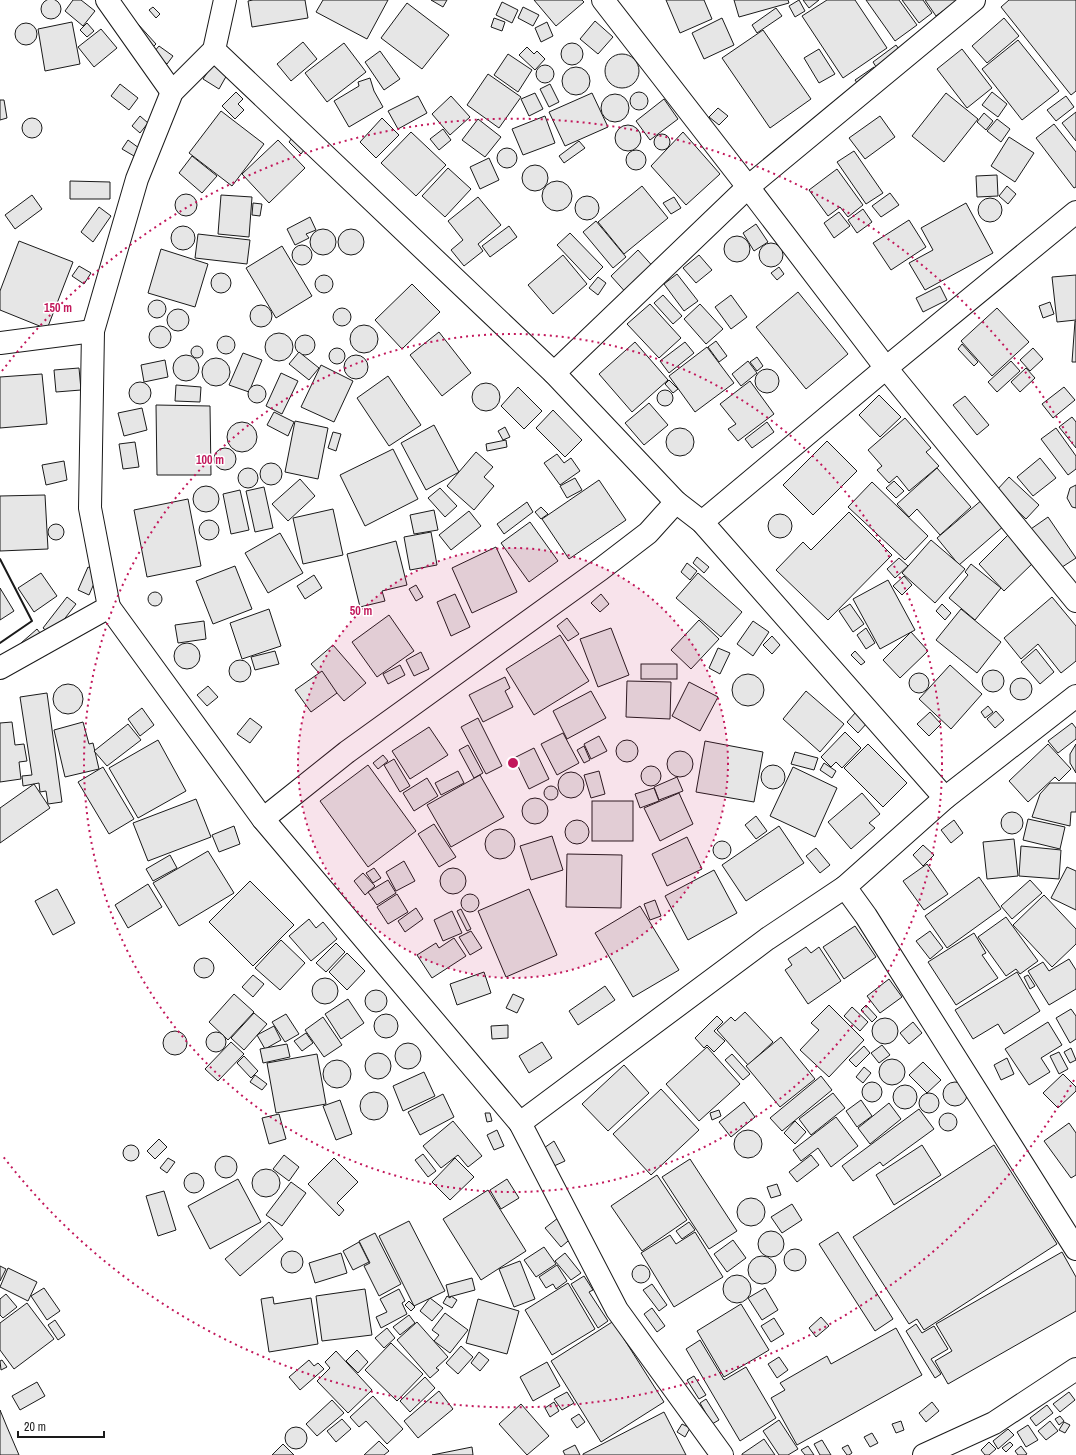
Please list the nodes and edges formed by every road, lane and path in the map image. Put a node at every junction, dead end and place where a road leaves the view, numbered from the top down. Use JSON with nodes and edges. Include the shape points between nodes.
{"nodes":[{"id":1,"x":107,"y":0,"type":"edge"},
{"id":2,"x":225,"y":0,"type":"edge"},
{"id":3,"x":603,"y":0,"type":"edge"},
{"id":4,"x":974,"y":0,"type":"edge"},
{"id":5,"x":214,"y":50,"type":"junction"},
{"id":6,"x":172,"y":92,"type":"junction"},
{"id":7,"x":748,"y":187,"type":"junction"},
{"id":8,"x":1076,"y":212,"type":"edge"},
{"id":9,"x":93,"y":331,"type":"junction"},
{"id":10,"x":0,"y":343,"type":"edge"},
{"id":11,"x":886,"y":368,"type":"junction"},
{"id":12,"x":554,"y":373,"type":"junction"},
{"id":13,"x":676,"y":502,"type":"junction"},
{"id":14,"x":702,"y":522,"type":"junction"},
{"id":15,"x":1076,"y":601,"type":"edge"},
{"id":16,"x":109,"y":607,"type":"junction"},
{"id":17,"x":0,"y":668,"type":"edge"},
{"id":18,"x":1076,"y":696,"type":"edge"},
{"id":19,"x":945,"y":798,"type":"junction"},
{"id":20,"x":263,"y":819,"type":"junction"},
{"id":21,"x":845,"y":887,"type":"junction"},
{"id":22,"x":520,"y":1123,"type":"junction"},
{"id":23,"x":1076,"y":1249,"type":"edge"},
{"id":24,"x":1076,"y":1369,"type":"edge"},
{"id":25,"x":722,"y":1455,"type":"edge"},
{"id":26,"x":924,"y":1455,"type":"edge"}],
"edges":[{"from":1,"to":6,"type":"main road"},
{"from":2,"to":5,"type":"main road"},
{"from":3,"to":7,"type":"main road"},
{"from":4,"to":7,"type":"main road"},
{"from":5,"to":6,"type":"main road"},
{"from":5,"to":12,"type":"main road"},
{"from":6,"to":9,"type":"main road","via":[[137,179]]},
{"from":7,"to":11,"type":"main road"},
{"from":7,"to":12,"type":"main road"},
{"from":8,"to":11,"type":"main road"},
{"from":9,"to":10,"type":"main road"},
{"from":9,"to":16,"type":"main road","via":[[90,508]]},
{"from":11,"to":14,"type":"main road"},
{"from":11,"to":15,"type":"main road"},
{"from":12,"to":13,"type":"main road"},
{"from":13,"to":14,"type":"main road"},
{"from":13,"to":20,"type":"main road","via":[[648,533],[347,752]]},
{"from":14,"to":19,"type":"main road"},
{"from":16,"to":17,"type":"main road"},
{"from":16,"to":20,"type":"main road"},
{"from":18,"to":19,"type":"main road"},
{"from":19,"to":21,"type":"main road"},
{"from":20,"to":22,"type":"main road"},
{"from":21,"to":22,"type":"main road","via":[[767,939]]},
{"from":21,"to":23,"type":"main road","via":[[866,916]]},
{"from":22,"to":25,"type":"main road","via":[[617,1310]]},
{"from":24,"to":26,"type":"main road","via":[[994,1423]]}]}
